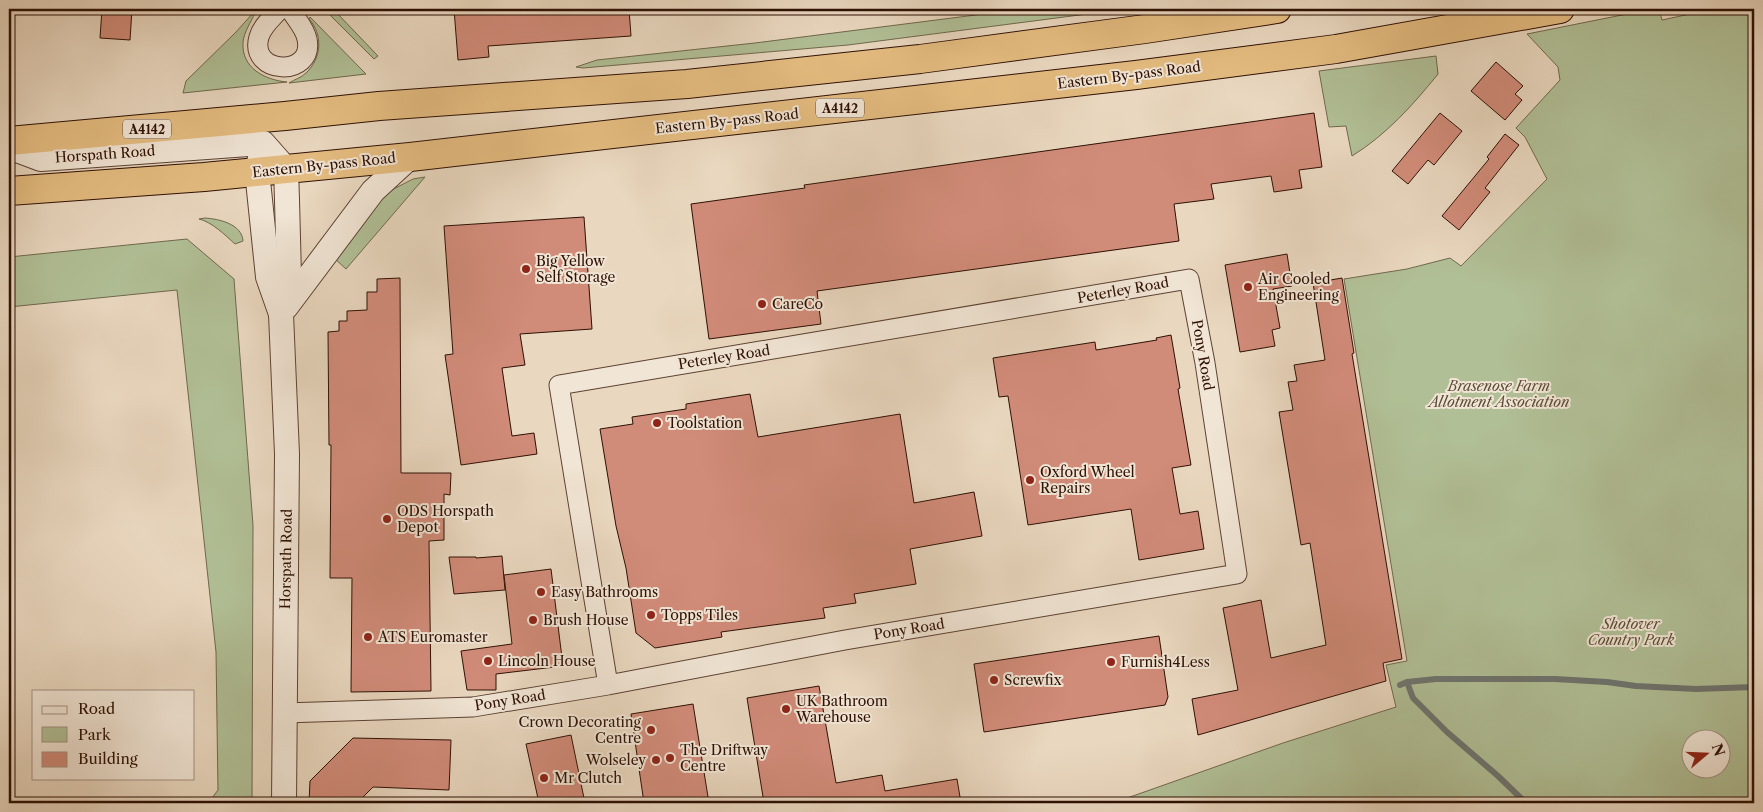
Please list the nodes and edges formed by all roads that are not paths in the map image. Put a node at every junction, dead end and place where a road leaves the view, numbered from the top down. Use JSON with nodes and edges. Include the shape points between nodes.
{"nodes":[{"id":1,"x":280,"y":9,"type":"edge"},
{"id":2,"x":290,"y":9,"type":"edge"},
{"id":3,"x":1277,"y":9,"type":"edge"},
{"id":4,"x":1560,"y":9,"type":"edge"},
{"id":5,"x":285,"y":116,"type":"junction"},
{"id":6,"x":9,"y":141,"type":"edge"},
{"id":7,"x":263,"y":143,"type":"junction"},
{"id":8,"x":9,"y":147,"type":"edge"},
{"id":9,"x":410,"y":157,"type":"junction"},
{"id":10,"x":286,"y":169,"type":"junction"},
{"id":11,"x":257,"y":171,"type":"junction"},
{"id":12,"x":9,"y":191,"type":"edge"},
{"id":13,"x":1188,"y":280,"type":"joint"},
{"id":14,"x":281,"y":314,"type":"junction"},
{"id":15,"x":608,"y":685,"type":"junction"},
{"id":16,"x":284,"y":713,"type":"junction"},
{"id":17,"x":284,"y":803,"type":"edge"}],
"edges":[{"from":1,"to":2,"type":"street","via":[[263,29],[258,44],[269,64],[283,68],[299,62],[307,48],[304,31]]},
{"from":3,"to":5,"type":"highway","number":"A4142","via":[[910,60],[687,84],[379,106]]},
{"from":4,"to":9,"type":"highway","name":"Eastern By-pass Road","number":"A4142","via":[[1336,49],[1136,75]]},
{"from":5,"to":6,"type":"highway","number":"A4142"},
{"from":5,"to":7,"type":"street","name":"Horspath Road"},
{"from":7,"to":8,"type":"street","name":"Horspath Road","via":[[41,158]]},
{"from":7,"to":10,"type":"street"},
{"from":7,"to":11,"type":"street","name":"Horspath Road"},
{"from":9,"to":10,"type":"highway","name":"Eastern By-pass Road","number":"A4142"},
{"from":9,"to":14,"type":"street","via":[[373,191]]},
{"from":10,"to":11,"type":"highway","name":"Eastern By-pass Road","number":"A4142"},
{"from":10,"to":14,"type":"street","name":"Horspath Road","via":[[289,276]]},
{"from":11,"to":12,"type":"highway","name":"Eastern By-pass Road","number":"A4142"},
{"from":11,"to":14,"type":"street","name":"Horspath Road","via":[[268,278]]},
{"from":13,"to":15,"type":"street","name":"Pony Road","via":[[1205,364],[1237,574],[845,640]]},
{"from":13,"to":15,"type":"street","name":"Peterley Road","via":[[559,385]]},
{"from":14,"to":16,"type":"street","name":"Horspath Road","via":[[287,472]]},
{"from":15,"to":16,"type":"street","name":"Pony Road","via":[[473,706]]},
{"from":16,"to":17,"type":"street","name":"Horspath Road"}]}
